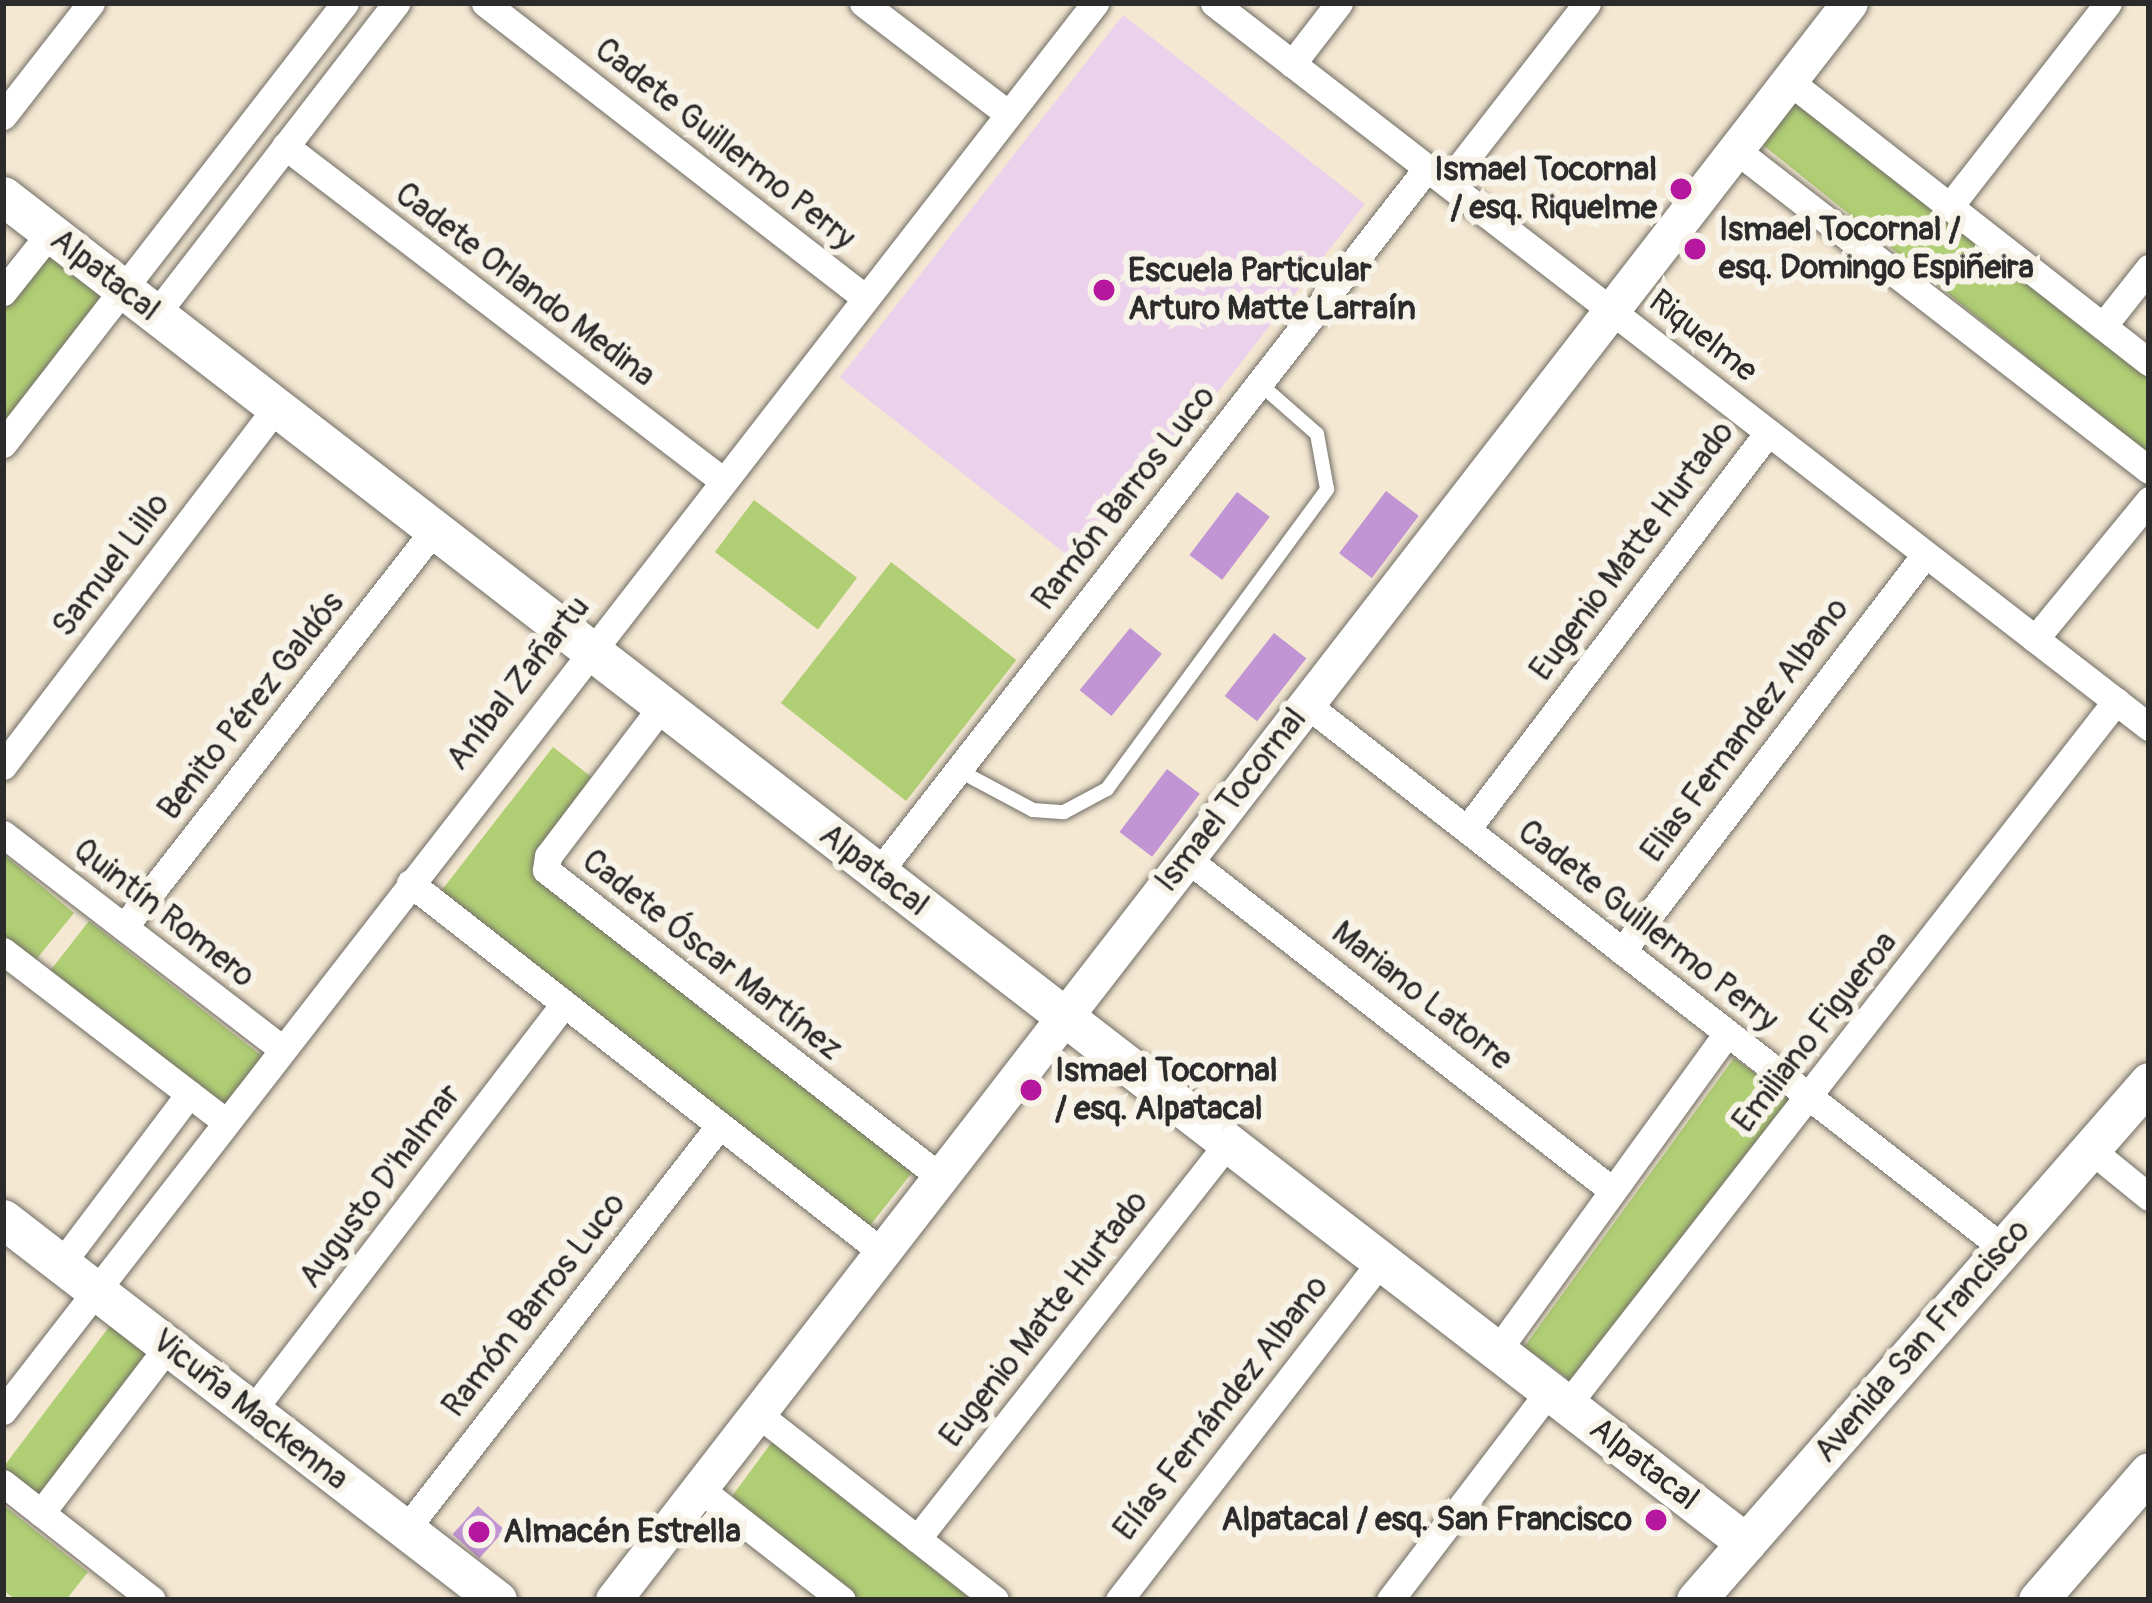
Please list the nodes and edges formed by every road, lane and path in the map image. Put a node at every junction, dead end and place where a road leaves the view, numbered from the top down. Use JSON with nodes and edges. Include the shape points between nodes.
{"nodes":[{"id":1,"x":91,"y":3,"type":"edge"},
{"id":2,"x":345,"y":3,"type":"edge"},
{"id":3,"x":396,"y":3,"type":"edge"},
{"id":4,"x":485,"y":3,"type":"edge"},
{"id":5,"x":863,"y":3,"type":"edge"},
{"id":6,"x":1095,"y":3,"type":"edge"},
{"id":7,"x":1214,"y":3,"type":"edge"},
{"id":8,"x":1339,"y":3,"type":"edge"},
{"id":9,"x":1587,"y":3,"type":"edge"},
{"id":10,"x":1850,"y":3,"type":"edge"},
{"id":11,"x":2108,"y":3,"type":"edge"},
{"id":12,"x":1292,"y":64,"type":"junction"},
{"id":13,"x":1789,"y":81,"type":"junction"},
{"id":14,"x":1008,"y":114,"type":"junction"},
{"id":15,"x":3,"y":116,"type":"edge"},
{"id":16,"x":286,"y":146,"type":"junction"},
{"id":17,"x":1736,"y":150,"type":"junction"},
{"id":18,"x":1437,"y":175,"type":"junction"},
{"id":19,"x":3,"y":196,"type":"edge"},
{"id":20,"x":1950,"y":206,"type":"junction"},
{"id":21,"x":50,"y":233,"type":"junction"},
{"id":22,"x":2149,"y":268,"type":"edge"},
{"id":23,"x":123,"y":289,"type":"junction"},
{"id":24,"x":3,"y":292,"type":"edge"},
{"id":25,"x":864,"y":298,"type":"junction"},
{"id":26,"x":1611,"y":310,"type":"junction"},
{"id":27,"x":156,"y":314,"type":"junction"},
{"id":28,"x":2103,"y":326,"type":"junction"},
{"id":29,"x":2149,"y":362,"type":"edge"},
{"id":30,"x":1259,"y":383,"type":"junction"},
{"id":31,"x":277,"y":407,"type":"junction"},
{"id":32,"x":1768,"y":432,"type":"junction"},
{"id":33,"x":3,"y":444,"type":"edge"},
{"id":34,"x":2149,"y":470,"type":"edge"},
{"id":35,"x":722,"y":480,"type":"junction"},
{"id":36,"x":2149,"y":500,"type":"edge"},
{"id":37,"x":434,"y":530,"type":"junction"},
{"id":38,"x":1925,"y":554,"type":"junction"},
{"id":39,"x":2035,"y":639,"type":"junction"},
{"id":40,"x":590,"y":650,"type":"junction"},
{"id":41,"x":2116,"y":701,"type":"junction"},
{"id":42,"x":1306,"y":704,"type":"junction"},
{"id":43,"x":662,"y":706,"type":"junction"},
{"id":44,"x":2149,"y":727,"type":"edge"},
{"id":45,"x":3,"y":766,"type":"edge"},
{"id":46,"x":958,"y":770,"type":"junction"},
{"id":47,"x":1467,"y":830,"type":"junction"},
{"id":48,"x":3,"y":834,"type":"edge"},
{"id":49,"x":1186,"y":858,"type":"junction"},
{"id":50,"x":878,"y":873,"type":"junction"},
{"id":51,"x":410,"y":883,"type":"junction"},
{"id":52,"x":124,"y":927,"type":"junction"},
{"id":53,"x":3,"y":951,"type":"edge"},
{"id":54,"x":1622,"y":951,"type":"junction"},
{"id":55,"x":564,"y":1004,"type":"junction"},
{"id":56,"x":1063,"y":1016,"type":"junction"},
{"id":57,"x":1726,"y":1033,"type":"junction"},
{"id":58,"x":282,"y":1049,"type":"junction"},
{"id":59,"x":2149,"y":1082,"type":"edge"},
{"id":60,"x":189,"y":1094,"type":"junction"},
{"id":61,"x":1810,"y":1098,"type":"junction"},
{"id":62,"x":226,"y":1122,"type":"junction"},
{"id":63,"x":719,"y":1126,"type":"junction"},
{"id":64,"x":1228,"y":1143,"type":"junction"},
{"id":65,"x":2090,"y":1149,"type":"junction"},
{"id":66,"x":940,"y":1177,"type":"junction"},
{"id":67,"x":1613,"y":1191,"type":"junction"},
{"id":68,"x":2149,"y":1197,"type":"edge"},
{"id":69,"x":3,"y":1219,"type":"edge"},
{"id":70,"x":2003,"y":1248,"type":"junction"},
{"id":71,"x":882,"y":1252,"type":"junction"},
{"id":72,"x":1381,"y":1261,"type":"junction"},
{"id":73,"x":61,"y":1264,"type":"junction"},
{"id":74,"x":96,"y":1290,"type":"junction"},
{"id":75,"x":168,"y":1346,"type":"junction"},
{"id":76,"x":1497,"y":1351,"type":"junction"},
{"id":77,"x":1558,"y":1398,"type":"junction"},
{"id":78,"x":3,"y":1411,"type":"edge"},
{"id":79,"x":253,"y":1411,"type":"junction"},
{"id":80,"x":758,"y":1414,"type":"junction"},
{"id":81,"x":2149,"y":1472,"type":"edge"},
{"id":82,"x":3,"y":1484,"type":"edge"},
{"id":83,"x":700,"y":1490,"type":"junction"},
{"id":84,"x":40,"y":1513,"type":"junction"},
{"id":85,"x":406,"y":1529,"type":"junction"},
{"id":86,"x":917,"y":1539,"type":"junction"},
{"id":87,"x":1746,"y":1543,"type":"junction"},
{"id":88,"x":152,"y":1600,"type":"edge"},
{"id":89,"x":497,"y":1600,"type":"edge"},
{"id":90,"x":614,"y":1600,"type":"edge"},
{"id":91,"x":842,"y":1600,"type":"edge"},
{"id":92,"x":995,"y":1600,"type":"edge"},
{"id":93,"x":1118,"y":1600,"type":"edge"},
{"id":94,"x":1390,"y":1600,"type":"edge"},
{"id":95,"x":1696,"y":1600,"type":"edge"},
{"id":96,"x":2038,"y":1600,"type":"edge"}],
"edges":[{"from":1,"to":15,"type":"street"},
{"from":2,"to":23,"type":"street"},
{"from":3,"to":16,"type":"street"},
{"from":4,"to":25,"type":"street","name":"Cadete Guillermo Perry"},
{"from":5,"to":14,"type":"street"},
{"from":6,"to":14,"type":"street","name":"Aníbal Zañartu"},
{"from":7,"to":12,"type":"street","name":"Riquelme"},
{"from":8,"to":12,"type":"street"},
{"from":9,"to":18,"type":"street","name":"Ramón Barros Luco"},
{"from":10,"to":13,"type":"street","name":"Ismael Tocornal"},
{"from":11,"to":20,"type":"street"},
{"from":12,"to":18,"type":"street","name":"Riquelme"},
{"from":13,"to":17,"type":"street","name":"Ismael Tocornal"},
{"from":13,"to":20,"type":"street"},
{"from":14,"to":25,"type":"street","name":"Aníbal Zañartu"},
{"from":16,"to":27,"type":"street"},
{"from":16,"to":35,"type":"street","name":"Cadete Orlando Medina"},
{"from":17,"to":26,"type":"street","name":"Ismael Tocornal"},
{"from":17,"to":34,"type":"street"},
{"from":18,"to":26,"type":"street","name":"Riquelme"},
{"from":18,"to":30,"type":"street","name":"Ramón Barros Luco"},
{"from":19,"to":21,"type":"main road","name":"Alpatacal"},
{"from":20,"to":28,"type":"street"},
{"from":21,"to":23,"type":"main road","name":"Alpatacal"},
{"from":21,"to":24,"type":"street"},
{"from":22,"to":28,"type":"street"},
{"from":23,"to":27,"type":"main road","name":"Alpatacal"},
{"from":23,"to":33,"type":"street"},
{"from":25,"to":35,"type":"street","name":"Aníbal Zañartu"},
{"from":26,"to":32,"type":"street","name":"Riquelme"},
{"from":26,"to":42,"type":"street","name":"Ismael Tocornal"},
{"from":27,"to":31,"type":"main road","name":"Alpatacal"},
{"from":28,"to":29,"type":"street"},
{"from":30,"to":46,"type":"street","name":"Ramón Barros Luco"},
{"from":30,"to":46,"type":"lane","via":[[1317,434],[1327,488],[1107,789],[1064,812],[1033,810]]},
{"from":31,"to":37,"type":"main road","name":"Alpatacal"},
{"from":31,"to":45,"type":"street","name":"Samuel Lillo"},
{"from":32,"to":38,"type":"street","name":"Riquelme"},
{"from":32,"to":47,"type":"street","name":"Eugenio Matte Hurtado"},
{"from":35,"to":40,"type":"street","name":"Aníbal Zañartu"},
{"from":36,"to":39,"type":"street"},
{"from":37,"to":40,"type":"main road","name":"Alpatacal"},
{"from":37,"to":52,"type":"street","name":"Benito Pérez Galdós"},
{"from":38,"to":39,"type":"street","name":"Riquelme"},
{"from":38,"to":54,"type":"street","name":"Elias Fernandez Albano"},
{"from":39,"to":41,"type":"street","name":"Riquelme"},
{"from":40,"to":43,"type":"main road","name":"Alpatacal"},
{"from":40,"to":51,"type":"street","name":"Aníbal Zañartu"},
{"from":41,"to":44,"type":"street","name":"Riquelme"},
{"from":41,"to":61,"type":"street","name":"Emiliano Figueroa"},
{"from":42,"to":47,"type":"street","name":"Cadete Guillermo Perry"},
{"from":42,"to":49,"type":"street","name":"Ismael Tocornal"},
{"from":43,"to":50,"type":"main road","name":"Alpatacal"},
{"from":43,"to":66,"type":"street","name":"Cadete Óscar Martínez","via":[[545,870]]},
{"from":46,"to":50,"type":"street","name":"Ramón Barros Luco"},
{"from":47,"to":54,"type":"street","name":"Cadete Guillermo Perry"},
{"from":48,"to":52,"type":"street","name":"Quintín Romero"},
{"from":49,"to":56,"type":"street","name":"Ismael Tocornal"},
{"from":49,"to":67,"type":"street","name":"Mariano Latorre"},
{"from":50,"to":56,"type":"main road","name":"Alpatacal"},
{"from":51,"to":55,"type":"street"},
{"from":51,"to":58,"type":"street","name":"Aníbal Zañartu"},
{"from":52,"to":58,"type":"street","name":"Quintín Romero"},
{"from":53,"to":60,"type":"street"},
{"from":54,"to":57,"type":"street","name":"Cadete Guillermo Perry"},
{"from":55,"to":63,"type":"street"},
{"from":55,"to":79,"type":"street","name":"Augusto D'halmar"},
{"from":56,"to":64,"type":"main road","name":"Alpatacal"},
{"from":56,"to":66,"type":"street","name":"Ismael Tocornal"},
{"from":57,"to":61,"type":"street","name":"Cadete Guillermo Perry"},
{"from":57,"to":67,"type":"street","name":"Emiliano Figueroa"},
{"from":58,"to":62,"type":"street","name":"Aníbal Zañartu"},
{"from":59,"to":65,"type":"main road","name":"Avenida San Francisco"},
{"from":60,"to":62,"type":"street"},
{"from":60,"to":73,"type":"street"},
{"from":61,"to":70,"type":"street","name":"Cadete Guillermo Perry"},
{"from":61,"to":77,"type":"street","name":"Emiliano Figueroa"},
{"from":62,"to":74,"type":"street","name":"Aníbal Zañartu"},
{"from":63,"to":71,"type":"street"},
{"from":63,"to":85,"type":"street","name":"Ramón Barros Luco"},
{"from":64,"to":72,"type":"main road","name":"Alpatacal"},
{"from":64,"to":86,"type":"street","name":"Eugenio Matte Hurtado"},
{"from":65,"to":68,"type":"street"},
{"from":65,"to":70,"type":"main road","name":"Avenida San Francisco"},
{"from":66,"to":71,"type":"street","name":"Ismael Tocornal"},
{"from":67,"to":76,"type":"street","name":"Emiliano Figueroa"},
{"from":69,"to":73,"type":"main road","name":"Vicuña Mackenna"},
{"from":70,"to":87,"type":"main road","name":"Avenida San Francisco"},
{"from":71,"to":80,"type":"street","name":"Ismael Tocornal"},
{"from":72,"to":76,"type":"main road","name":"Alpatacal"},
{"from":72,"to":93,"type":"street","name":"Elías Fernández Albano"},
{"from":73,"to":74,"type":"main road","name":"Vicuña Mackenna"},
{"from":74,"to":75,"type":"main road","name":"Vicuña Mackenna"},
{"from":74,"to":78,"type":"street","name":"Aníbal Zañartu"},
{"from":75,"to":79,"type":"main road","name":"Vicuña Mackenna"},
{"from":75,"to":84,"type":"street"},
{"from":76,"to":77,"type":"main road","name":"Alpatacal"},
{"from":77,"to":87,"type":"main road","name":"Alpatacal"},
{"from":77,"to":94,"type":"street","name":"Emiliano Figueroa"},
{"from":79,"to":85,"type":"main road","name":"Vicuña Mackenna"},
{"from":80,"to":83,"type":"street","name":"Ismael Tocornal"},
{"from":80,"to":86,"type":"street"},
{"from":81,"to":96,"type":"main road"},
{"from":82,"to":84,"type":"street"},
{"from":83,"to":90,"type":"street","name":"Ismael Tocornal"},
{"from":83,"to":91,"type":"street"},
{"from":84,"to":88,"type":"street"},
{"from":85,"to":89,"type":"main road","name":"Vicuña Mackenna"},
{"from":86,"to":92,"type":"street"},
{"from":87,"to":95,"type":"main road","name":"Avenida San Francisco"}]}
